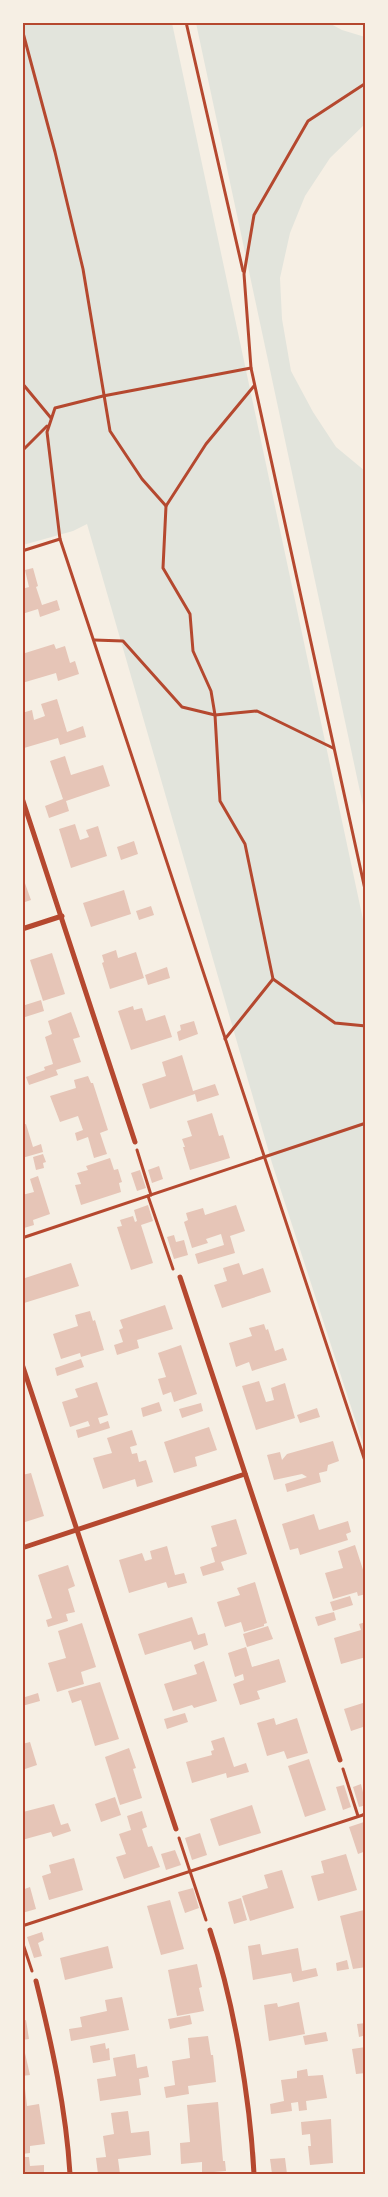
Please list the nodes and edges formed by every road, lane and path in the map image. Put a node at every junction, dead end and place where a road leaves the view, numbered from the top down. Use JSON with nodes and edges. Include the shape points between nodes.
{"nodes":[{"id":1,"x":186,"y":22,"type":"edge"},
{"id":2,"x":22,"y":29,"type":"edge"},
{"id":3,"x":366,"y":83,"type":"edge"},
{"id":4,"x":244,"y":274,"type":"junction"},
{"id":5,"x":251,"y":368,"type":"junction"},
{"id":6,"x":22,"y":383,"type":"edge"},
{"id":7,"x":254,"y":385,"type":"junction"},
{"id":8,"x":103,"y":396,"type":"junction"},
{"id":9,"x":51,"y":418,"type":"junction"},
{"id":10,"x":48,"y":425,"type":"junction"},
{"id":11,"x":22,"y":451,"type":"edge"},
{"id":12,"x":166,"y":506,"type":"junction"},
{"id":13,"x":60,"y":539,"type":"junction"},
{"id":14,"x":22,"y":551,"type":"edge"},
{"id":15,"x":94,"y":640,"type":"junction"},
{"id":16,"x":215,"y":715,"type":"junction"},
{"id":17,"x":334,"y":748,"type":"junction"},
{"id":18,"x":22,"y":798,"type":"edge"},
{"id":19,"x":366,"y":894,"type":"edge"},
{"id":20,"x":62,"y":916,"type":"junction"},
{"id":21,"x":22,"y":929,"type":"edge"},
{"id":22,"x":273,"y":979,"type":"junction"},
{"id":23,"x":366,"y":1026,"type":"edge"},
{"id":24,"x":225,"y":1039,"type":"junction"},
{"id":25,"x":366,"y":1123,"type":"edge"},
{"id":26,"x":135,"y":1142,"type":"joint"},
{"id":27,"x":265,"y":1157,"type":"junction"},
{"id":28,"x":150,"y":1196,"type":"junction"},
{"id":29,"x":22,"y":1238,"type":"edge"},
{"id":30,"x":180,"y":1277,"type":"joint"},
{"id":31,"x":22,"y":1364,"type":"edge"},
{"id":32,"x":366,"y":1464,"type":"edge"},
{"id":33,"x":245,"y":1474,"type":"junction"},
{"id":34,"x":78,"y":1530,"type":"junction"},
{"id":35,"x":22,"y":1548,"type":"edge"},
{"id":36,"x":340,"y":1760,"type":"joint"},
{"id":37,"x":365,"y":1814,"type":"edge"},
{"id":38,"x":358,"y":1816,"type":"junction"},
{"id":39,"x":366,"y":1820,"type":"edge"},
{"id":40,"x":176,"y":1829,"type":"joint"},
{"id":41,"x":190,"y":1871,"type":"junction"},
{"id":42,"x":22,"y":1926,"type":"edge"},
{"id":43,"x":210,"y":1930,"type":"joint"},
{"id":44,"x":22,"y":1941,"type":"edge"},
{"id":45,"x":36,"y":1982,"type":"joint"},
{"id":46,"x":70,"y":2174,"type":"edge"},
{"id":47,"x":254,"y":2174,"type":"edge"}],
"edges":[{"from":1,"to":4,"type":"path"},
{"from":2,"to":8,"type":"path","via":[[56,152],[83,269]]},
{"from":3,"to":4,"type":"path","via":[[308,121],[254,215]]},
{"from":4,"to":5,"type":"path"},
{"from":5,"to":7,"type":"path"},
{"from":5,"to":8,"type":"path"},
{"from":6,"to":9,"type":"path"},
{"from":7,"to":12,"type":"path","via":[[206,444]]},
{"from":7,"to":17,"type":"path"},
{"from":8,"to":9,"type":"path","via":[[55,408]]},
{"from":8,"to":12,"type":"path","via":[[110,431],[142,479]]},
{"from":9,"to":10,"type":"path"},
{"from":10,"to":11,"type":"path"},
{"from":10,"to":13,"type":"path"},
{"from":12,"to":16,"type":"path","via":[[163,568],[190,614],[193,651],[211,691]]},
{"from":13,"to":14,"type":"path"},
{"from":13,"to":15,"type":"path"},
{"from":15,"to":16,"type":"path","via":[[124,641],[182,707]]},
{"from":15,"to":24,"type":"path"},
{"from":16,"to":17,"type":"path","via":[[256,711]]},
{"from":16,"to":22,"type":"path","via":[[220,801],[245,844]]},
{"from":17,"to":19,"type":"path"},
{"from":18,"to":20,"type":"street"},
{"from":20,"to":21,"type":"street"},
{"from":20,"to":26,"type":"street"},
{"from":22,"to":23,"type":"path","via":[[335,1023]]},
{"from":22,"to":24,"type":"path"},
{"from":24,"to":27,"type":"path"},
{"from":25,"to":27,"type":"path"},
{"from":26,"to":28,"type":"path"},
{"from":27,"to":28,"type":"path"},
{"from":27,"to":32,"type":"path"},
{"from":28,"to":29,"type":"path"},
{"from":28,"to":30,"type":"path","via":[[171,1266]]},
{"from":30,"to":33,"type":"street"},
{"from":31,"to":34,"type":"street"},
{"from":33,"to":34,"type":"street"},
{"from":33,"to":36,"type":"street"},
{"from":34,"to":35,"type":"street"},
{"from":34,"to":40,"type":"street"},
{"from":36,"to":38,"type":"path"},
{"from":37,"to":38,"type":"path"},
{"from":37,"to":39,"type":"path"},
{"from":38,"to":41,"type":"path"},
{"from":40,"to":41,"type":"path"},
{"from":41,"to":42,"type":"path"},
{"from":41,"to":43,"type":"path"},
{"from":43,"to":47,"type":"street","via":[[238,2050]]},
{"from":44,"to":45,"type":"path"},
{"from":45,"to":46,"type":"street","via":[[53,2051]]}]}
